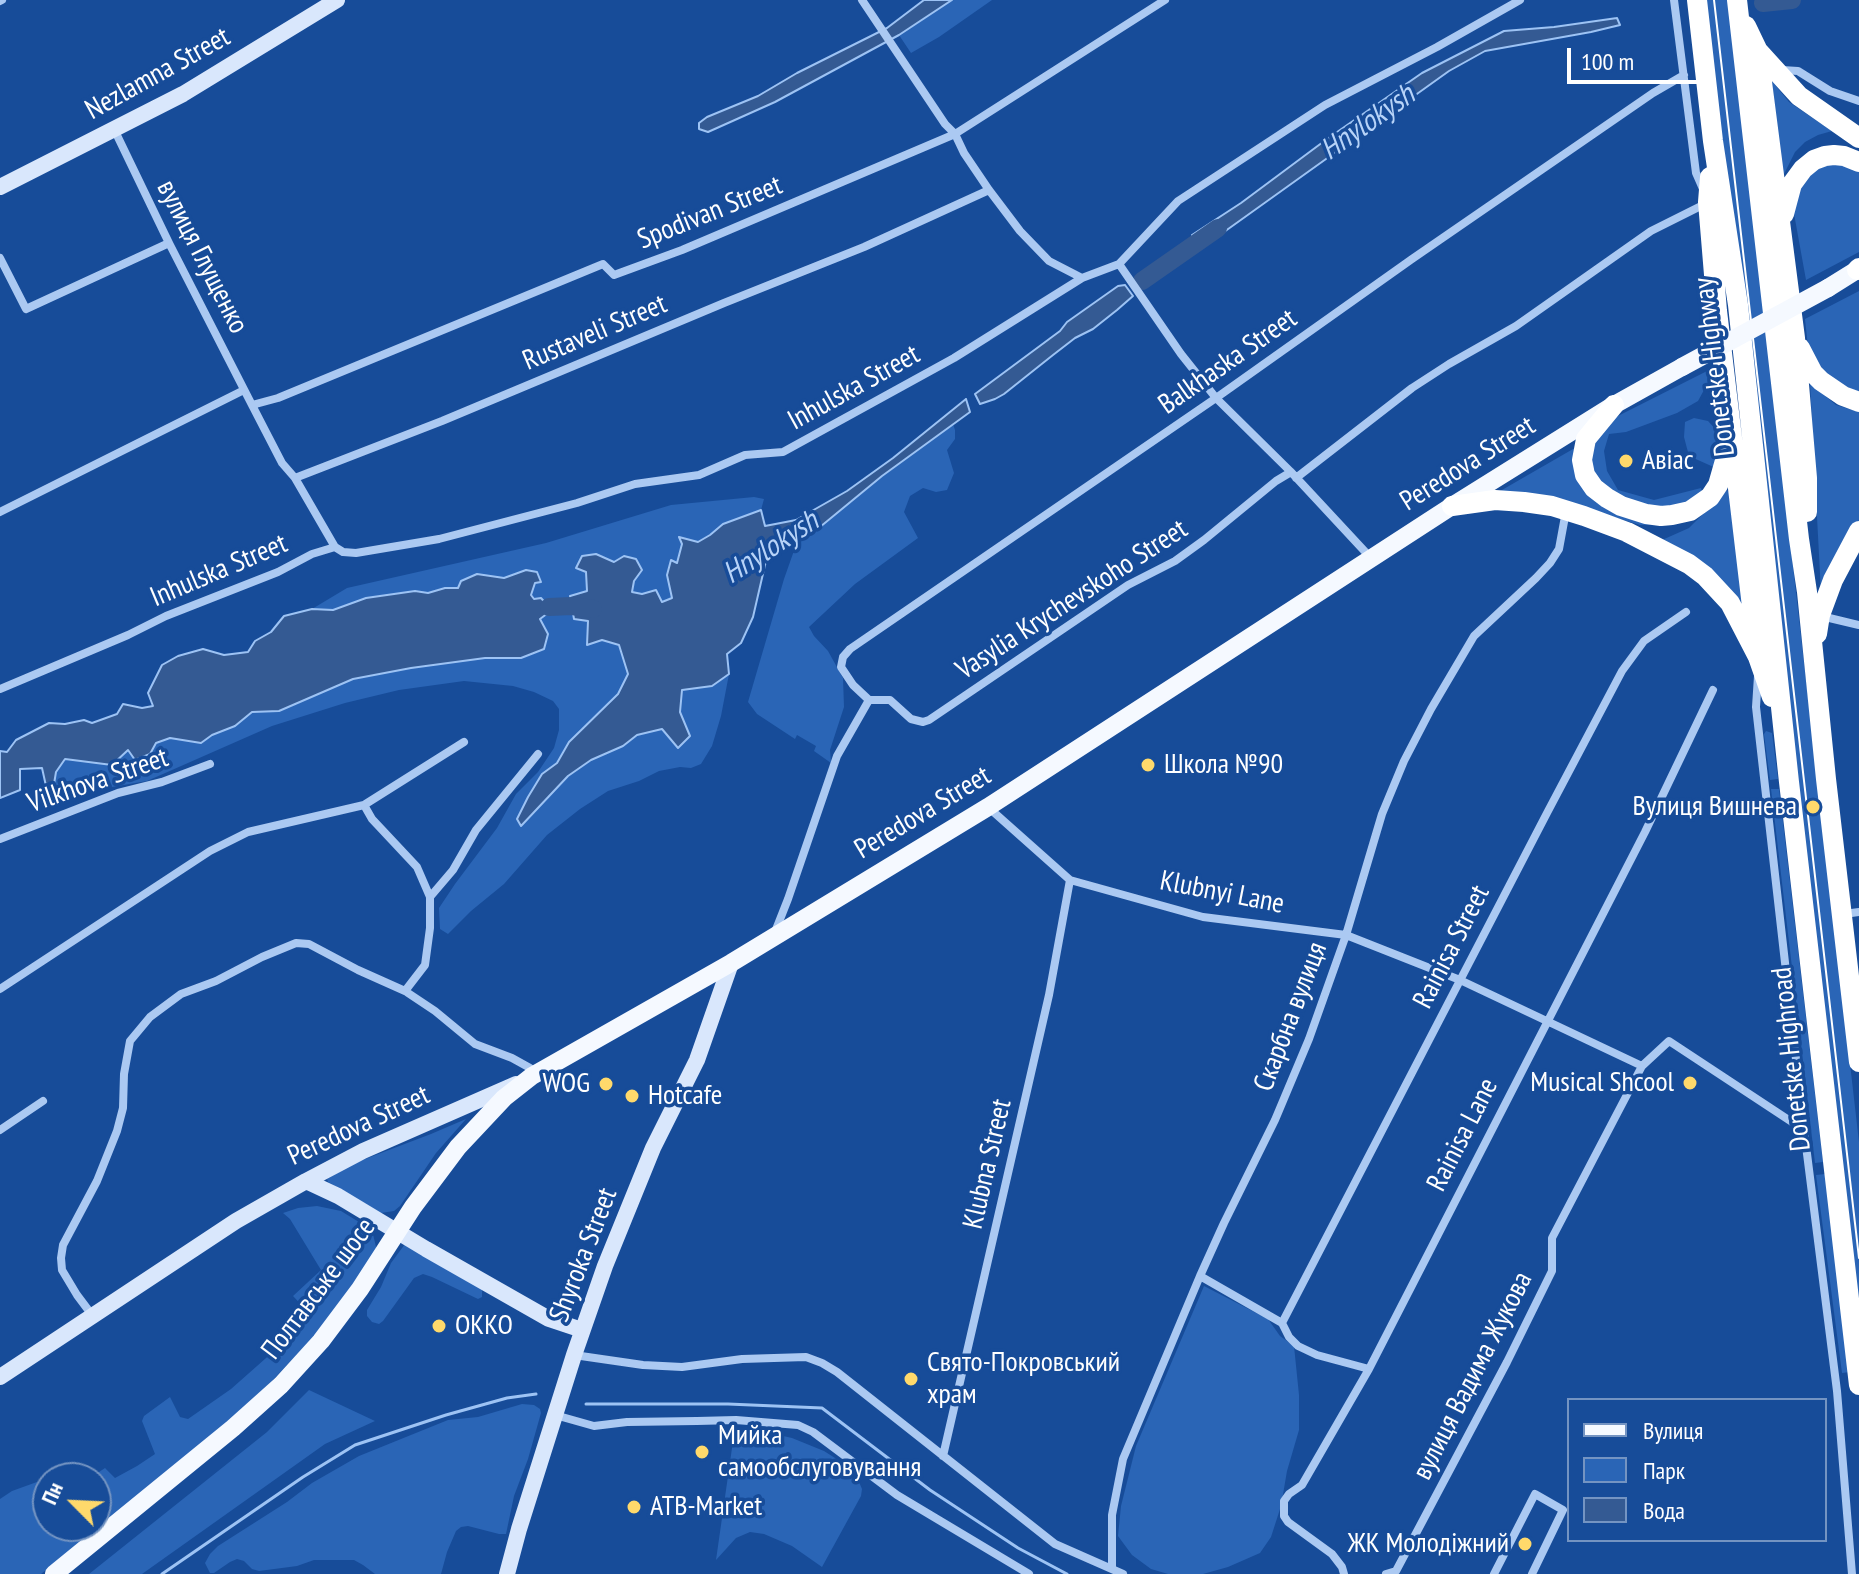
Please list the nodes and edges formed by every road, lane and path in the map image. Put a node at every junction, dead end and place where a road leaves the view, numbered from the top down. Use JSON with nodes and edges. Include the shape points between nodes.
{"nodes":[{"id":1,"x":337,"y":0,"type":"edge"},
{"id":2,"x":862,"y":0,"type":"edge"},
{"id":3,"x":1165,"y":0,"type":"edge"},
{"id":4,"x":1520,"y":0,"type":"edge"},
{"id":5,"x":1674,"y":0,"type":"edge"},
{"id":6,"x":1697,"y":0,"type":"edge"},
{"id":7,"x":1738,"y":6,"type":"edge"},
{"id":8,"x":1758,"y":51,"type":"junction"},
{"id":9,"x":1773,"y":70,"type":"junction"},
{"id":10,"x":1684,"y":75,"type":"junction"},
{"id":11,"x":1859,"y":101,"type":"edge"},
{"id":12,"x":114,"y":129,"type":"junction"},
{"id":13,"x":955,"y":134,"type":"junction"},
{"id":14,"x":1859,"y":138,"type":"edge"},
{"id":15,"x":1713,"y":141,"type":"junction"},
{"id":16,"x":1859,"y":162,"type":"edge"},
{"id":17,"x":0,"y":187,"type":"edge"},
{"id":18,"x":989,"y":190,"type":"junction"},
{"id":19,"x":1708,"y":202,"type":"junction"},
{"id":20,"x":1781,"y":229,"type":"junction"},
{"id":21,"x":169,"y":243,"type":"junction"},
{"id":22,"x":0,"y":258,"type":"edge"},
{"id":23,"x":1119,"y":264,"type":"junction"},
{"id":24,"x":1859,"y":269,"type":"edge"},
{"id":25,"x":1082,"y":278,"type":"junction"},
{"id":26,"x":1795,"y":338,"type":"junction"},
{"id":27,"x":244,"y":390,"type":"junction"},
{"id":28,"x":1216,"y":398,"type":"junction"},
{"id":29,"x":1859,"y":402,"type":"edge"},
{"id":30,"x":252,"y":405,"type":"junction"},
{"id":31,"x":1614,"y":405,"type":"junction"},
{"id":32,"x":1731,"y":439,"type":"junction"},
{"id":33,"x":1293,"y":475,"type":"junction"},
{"id":34,"x":295,"y":478,"type":"junction"},
{"id":35,"x":1452,"y":506,"type":"junction"},
{"id":36,"x":1566,"y":510,"type":"junction"},
{"id":37,"x":0,"y":512,"type":"edge"},
{"id":38,"x":1859,"y":531,"type":"edge"},
{"id":39,"x":1764,"y":543,"type":"junction"},
{"id":40,"x":335,"y":547,"type":"junction"},
{"id":41,"x":1371,"y":559,"type":"junction"},
{"id":42,"x":1807,"y":592,"type":"junction"},
{"id":43,"x":1686,"y":612,"type":"dead end"},
{"id":44,"x":1820,"y":615,"type":"junction"},
{"id":45,"x":1754,"y":621,"type":"junction"},
{"id":46,"x":1859,"y":625,"type":"edge"},
{"id":47,"x":1758,"y":657,"type":"junction"},
{"id":48,"x":1814,"y":658,"type":"junction"},
{"id":49,"x":0,"y":689,"type":"edge"},
{"id":50,"x":1713,"y":690,"type":"dead end"},
{"id":51,"x":869,"y":700,"type":"junction"},
{"id":52,"x":1783,"y":727,"type":"junction"},
{"id":53,"x":464,"y":742,"type":"dead end"},
{"id":54,"x":538,"y":754,"type":"dead end"},
{"id":55,"x":210,"y":764,"type":"dead end"},
{"id":56,"x":364,"y":805,"type":"junction"},
{"id":57,"x":988,"y":807,"type":"junction"},
{"id":58,"x":0,"y":839,"type":"edge"},
{"id":59,"x":1070,"y":880,"type":"junction"},
{"id":60,"x":430,"y":897,"type":"junction"},
{"id":61,"x":1851,"y":913,"type":"edge"},
{"id":62,"x":1346,"y":935,"type":"junction"},
{"id":63,"x":773,"y":936,"type":"junction"},
{"id":64,"x":731,"y":963,"type":"junction"},
{"id":65,"x":1460,"y":980,"type":"junction"},
{"id":66,"x":0,"y":989,"type":"edge"},
{"id":67,"x":405,"y":991,"type":"junction"},
{"id":68,"x":1546,"y":1021,"type":"junction"},
{"id":69,"x":1859,"y":1062,"type":"edge"},
{"id":70,"x":1642,"y":1066,"type":"junction"},
{"id":71,"x":532,"y":1076,"type":"junction"},
{"id":72,"x":43,"y":1101,"type":"dead end"},
{"id":73,"x":0,"y":1130,"type":"edge"},
{"id":74,"x":1804,"y":1130,"type":"junction"},
{"id":75,"x":306,"y":1181,"type":"junction"},
{"id":76,"x":397,"y":1232,"type":"junction"},
{"id":77,"x":1200,"y":1276,"type":"junction"},
{"id":78,"x":92,"y":1315,"type":"junction"},
{"id":79,"x":1282,"y":1323,"type":"junction"},
{"id":80,"x":582,"y":1330,"type":"junction"},
{"id":81,"x":574,"y":1355,"type":"junction"},
{"id":82,"x":1369,"y":1369,"type":"junction"},
{"id":83,"x":0,"y":1377,"type":"edge"},
{"id":84,"x":1859,"y":1387,"type":"edge"},
{"id":85,"x":1837,"y":1391,"type":"junction"},
{"id":86,"x":555,"y":1415,"type":"junction"},
{"id":87,"x":943,"y":1456,"type":"junction"},
{"id":88,"x":1112,"y":1569,"type":"junction"},
{"id":89,"x":54,"y":1574,"type":"edge"},
{"id":90,"x":507,"y":1574,"type":"edge"},
{"id":91,"x":1029,"y":1574,"type":"edge"},
{"id":92,"x":1123,"y":1574,"type":"edge"},
{"id":93,"x":1344,"y":1574,"type":"edge"},
{"id":94,"x":1386,"y":1574,"type":"edge"},
{"id":95,"x":1494,"y":1574,"type":"edge"},
{"id":96,"x":1532,"y":1574,"type":"edge"},
{"id":97,"x":1852,"y":1574,"type":"edge"}],
"edges":[{"from":1,"to":12,"type":"street","name":"Nezlamna Street","via":[[183,94]]},
{"from":2,"to":13,"type":"street"},
{"from":3,"to":13,"type":"street","name":"Spodivan Street"},
{"from":4,"to":23,"type":"street","name":"Inhulska Street","via":[[1325,105],[1178,201]]},
{"from":5,"to":10,"type":"street"},
{"from":6,"to":15,"type":"highway","name":"Donetske Highway"},
{"from":7,"to":8,"type":"highway"},
{"from":7,"to":42,"type":"highway"},
{"from":8,"to":9,"type":"highway"},
{"from":8,"to":20,"type":"highway"},
{"from":9,"to":11,"type":"street","via":[[1798,71]]},
{"from":9,"to":14,"type":"highway","via":[[1799,96]]},
{"from":10,"to":19,"type":"street","via":[[1696,173]]},
{"from":10,"to":28,"type":"street","name":"Balkhaska Street"},
{"from":12,"to":17,"type":"street","name":"Nezlamna Street"},
{"from":12,"to":21,"type":"street","name":"вулиця Глущенко"},
{"from":13,"to":18,"type":"street"},
{"from":13,"to":30,"type":"street","name":"Spodivan Street","via":[[682,250],[614,275],[603,264]]},
{"from":15,"to":19,"type":"highway"},
{"from":15,"to":39,"type":"highway","name":"Donetske Highway","via":[[1738,305]]},
{"from":16,"to":20,"type":"highway","via":[[1825,156],[1803,169],[1792,184]]},
{"from":18,"to":25,"type":"street","via":[[1049,261]]},
{"from":18,"to":34,"type":"street","name":"Rustaveli Street","via":[[864,247]]},
{"from":19,"to":32,"type":"highway"},
{"from":19,"to":33,"type":"street","name":"Vasylia Krychevskoho Street","via":[[1651,231],[1516,326],[1424,380]]},
{"from":20,"to":26,"type":"highway"},
{"from":21,"to":22,"type":"street","via":[[26,309]]},
{"from":21,"to":27,"type":"street","name":"вулиця Глущенко"},
{"from":23,"to":25,"type":"street","name":"Inhulska Street"},
{"from":23,"to":28,"type":"street"},
{"from":24,"to":31,"type":"main road","name":"Peredova Street","bridge":true},
{"from":25,"to":40,"type":"street","name":"Inhulska Street","via":[[954,358],[783,452],[745,455],[699,475],[635,484],[439,539],[356,553]]},
{"from":26,"to":29,"type":"highway","via":[[1821,381]]},
{"from":26,"to":42,"type":"highway","via":[[1807,478]]},
{"from":27,"to":30,"type":"street","name":"вулиця Глущенко"},
{"from":27,"to":37,"type":"street"},
{"from":28,"to":33,"type":"street"},
{"from":28,"to":51,"type":"street","name":"Balkhaska Street","via":[[846,653],[841,667]]},
{"from":30,"to":34,"type":"street"},
{"from":31,"to":32,"type":"highway","via":[[1586,439],[1583,468],[1588,481],[1607,498],[1646,514],[1681,514],[1710,497],[1724,471]]},
{"from":31,"to":35,"type":"main road","name":"Peredova Street"},
{"from":32,"to":45,"type":"highway"},
{"from":33,"to":41,"type":"street"},
{"from":33,"to":51,"type":"street","name":"Vasylia Krychevskoho Street","via":[[1276,481],[1175,561],[1128,585],[929,720],[911,719],[890,700]]},
{"from":34,"to":40,"type":"street"},
{"from":35,"to":36,"type":"highway","via":[[1495,500]]},
{"from":35,"to":41,"type":"main road","name":"Peredova Street"},
{"from":36,"to":47,"type":"highway","via":[[1627,532],[1705,576],[1730,603]]},
{"from":36,"to":62,"type":"street","name":"Скарбна вулиця","via":[[1559,549],[1550,563],[1474,636],[1431,709],[1382,814]]},
{"from":38,"to":44,"type":"highway"},
{"from":39,"to":45,"type":"highway"},
{"from":39,"to":52,"type":"highway","name":"Donetske Highway"},
{"from":40,"to":49,"type":"street","name":"Inhulska Street"},
{"from":41,"to":57,"type":"main road","name":"Peredova Street"},
{"from":42,"to":48,"type":"highway"},
{"from":43,"to":65,"type":"street","name":"Rainisa Street","via":[[1644,641],[1622,671]]},
{"from":44,"to":46,"type":"street"},
{"from":44,"to":48,"type":"highway"},
{"from":45,"to":47,"type":"highway"},
{"from":47,"to":52,"type":"highway"},
{"from":47,"to":74,"type":"street","via":[[1756,707]]},
{"from":48,"to":61,"type":"highway","via":[[1826,779]]},
{"from":50,"to":68,"type":"street","name":"Rainisa Lane"},
{"from":51,"to":63,"type":"street","via":[[837,756]]},
{"from":52,"to":84,"type":"highway","name":"Donetske Highroad"},
{"from":53,"to":56,"type":"street"},
{"from":54,"to":60,"type":"street"},
{"from":55,"to":58,"type":"street","name":"Vilkhova Street"},
{"from":56,"to":60,"type":"street","via":[[417,867]]},
{"from":56,"to":66,"type":"street","via":[[248,832],[210,851]]},
{"from":57,"to":59,"type":"street","name":"Klubnyi Lane"},
{"from":57,"to":63,"type":"main road","name":"Peredova Street"},
{"from":59,"to":62,"type":"street","name":"Klubnyi Lane","via":[[1203,917]]},
{"from":59,"to":87,"type":"street","name":"Klubna Street","via":[[1049,995]]},
{"from":60,"to":67,"type":"street","via":[[425,965]]},
{"from":61,"to":69,"type":"highway"},
{"from":62,"to":65,"type":"street","name":"Klubnyi Lane"},
{"from":62,"to":77,"type":"street","name":"Скарбна вулиця","via":[[1275,1120]]},
{"from":63,"to":64,"type":"main road","name":"Peredova Street"},
{"from":64,"to":71,"type":"main road","name":"Peredova Street"},
{"from":64,"to":80,"type":"street","name":"Shyroka Street","via":[[697,1060],[653,1148]]},
{"from":65,"to":68,"type":"street","name":"Klubnyi Lane"},
{"from":65,"to":79,"type":"street","name":"Rainisa Street"},
{"from":67,"to":71,"type":"street","via":[[475,1044],[530,1068]]},
{"from":67,"to":78,"type":"street","via":[[309,944],[296,943],[181,994],[150,1017],[130,1041],[117,1131],[63,1245],[62,1270]]},
{"from":68,"to":70,"type":"street","name":"Klubnyi Lane"},
{"from":68,"to":82,"type":"street","name":"Rainisa Lane"},
{"from":70,"to":74,"type":"street","name":"вулиця Вадима Жукова","via":[[1669,1041]]},
{"from":70,"to":94,"type":"street","name":"вулиця Вадима Жукова","via":[[1552,1238],[1552,1271],[1507,1362],[1396,1571]]},
{"from":71,"to":75,"type":"street","name":"Peredova Street"},
{"from":71,"to":76,"type":"main road","name":"Полтавське шосе","via":[[458,1147]]},
{"from":72,"to":73,"type":"street"},
{"from":74,"to":85,"type":"street"},
{"from":75,"to":76,"type":"street"},
{"from":75,"to":78,"type":"street","name":"Peredova Street"},
{"from":76,"to":80,"type":"street","via":[[549,1319]]},
{"from":76,"to":89,"type":"main road","name":"Полтавське шосе","via":[[321,1341],[281,1385]]},
{"from":77,"to":79,"type":"street"},
{"from":77,"to":88,"type":"street","name":"Скарбна вулиця","via":[[1123,1459],[1112,1515]]},
{"from":78,"to":83,"type":"street","name":"Peredova Street"},
{"from":79,"to":82,"type":"street","via":[[1298,1346]]},
{"from":80,"to":81,"type":"street","name":"Shyroka Street"},
{"from":81,"to":86,"type":"street","name":"Shyroka Street"},
{"from":81,"to":87,"type":"street","via":[[682,1367],[806,1357],[837,1372]]},
{"from":82,"to":93,"type":"street","name":"Rainisa Lane","via":[[1302,1485],[1284,1501],[1288,1522],[1332,1554]]},
{"from":84,"to":85,"type":"street"},
{"from":85,"to":97,"type":"street"},
{"from":86,"to":90,"type":"street","name":"Shyroka Street"},
{"from":86,"to":91,"type":"street","via":[[594,1426],[710,1420],[798,1425],[897,1495]]},
{"from":87,"to":88,"type":"street","via":[[1055,1544]]},
{"from":88,"to":92,"type":"street"},
{"from":95,"to":96,"type":"street","via":[[1535,1494],[1563,1510]]}]}
